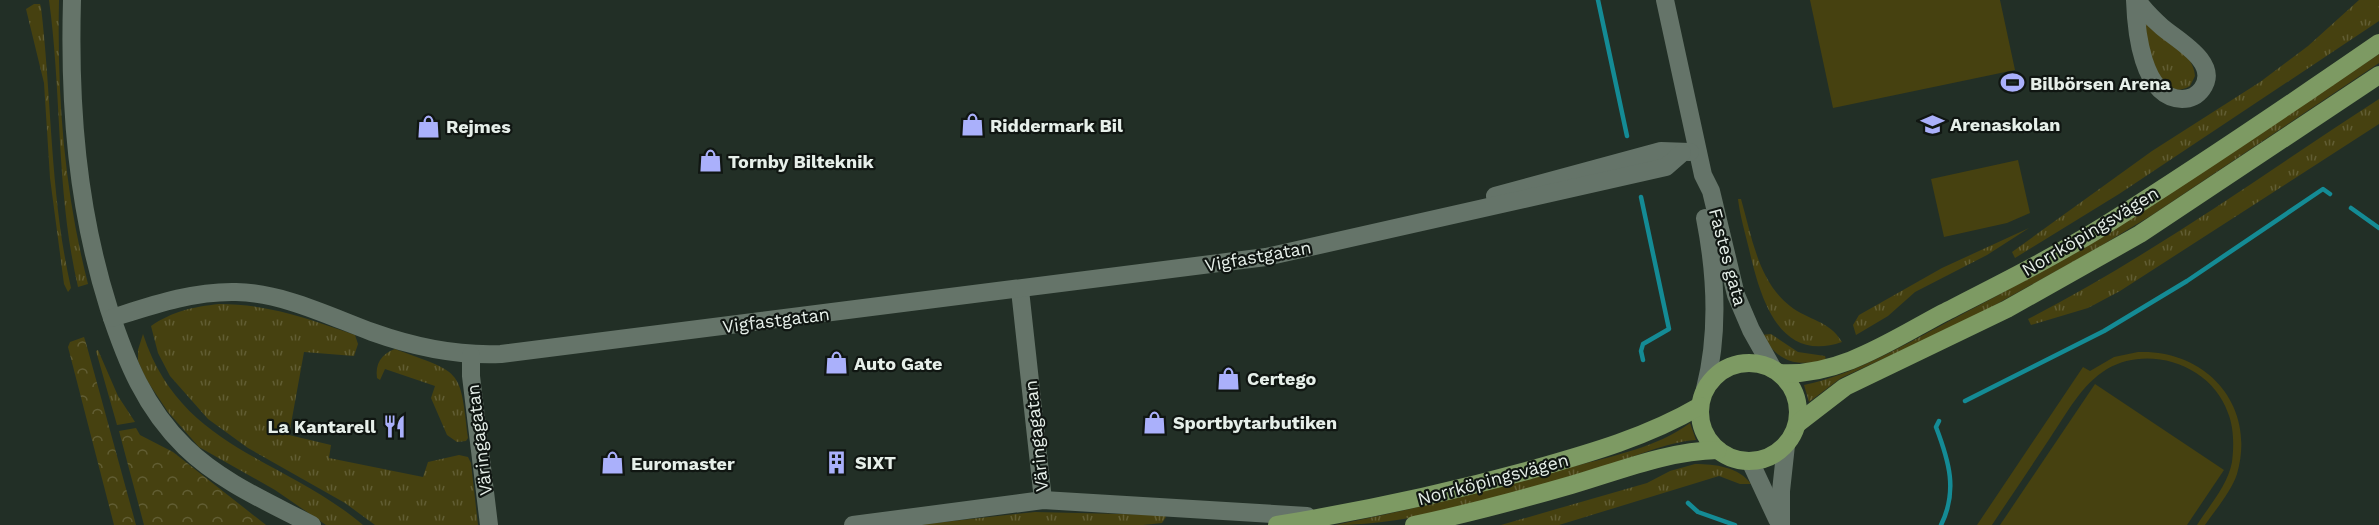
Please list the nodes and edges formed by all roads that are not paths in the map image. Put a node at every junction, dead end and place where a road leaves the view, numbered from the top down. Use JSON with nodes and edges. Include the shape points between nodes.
{"nodes":[{"id":1,"x":72,"y":0,"type":"edge"},
{"id":2,"x":1665,"y":0,"type":"edge"},
{"id":3,"x":2136,"y":0,"type":"edge"},
{"id":4,"x":2379,"y":43,"type":"edge"},
{"id":5,"x":2379,"y":75,"type":"edge"},
{"id":6,"x":1690,"y":152,"type":"junction"},
{"id":7,"x":1703,"y":175,"type":"junction"},
{"id":8,"x":1708,"y":233,"type":"junction"},
{"id":9,"x":1020,"y":290,"type":"junction"},
{"id":10,"x":112,"y":318,"type":"junction"},
{"id":11,"x":471,"y":355,"type":"junction"},
{"id":12,"x":1722,"y":371,"type":"junction"},
{"id":13,"x":1776,"y":371,"type":"junction"},
{"id":14,"x":1703,"y":398,"type":"junction"},
{"id":15,"x":1797,"y":424,"type":"junction"},
{"id":16,"x":1786,"y":445,"type":"junction"},
{"id":17,"x":1718,"y":450,"type":"junction"},
{"id":18,"x":1750,"y":461,"type":"junction"},
{"id":19,"x":243,"y":489,"type":"junction"},
{"id":20,"x":1043,"y":500,"type":"junction"},
{"id":21,"x":1327,"y":517,"type":"junction"},
{"id":22,"x":284,"y":525,"type":"edge"},
{"id":23,"x":312,"y":525,"type":"edge"},
{"id":24,"x":489,"y":525,"type":"edge"},
{"id":25,"x":853,"y":525,"type":"edge"},
{"id":26,"x":1276,"y":525,"type":"edge"},
{"id":27,"x":1414,"y":525,"type":"edge"},
{"id":28,"x":1780,"y":525,"type":"edge"}],
"edges":[{"from":1,"to":10,"type":"street","via":[[72,107],[81,196]]},
{"from":2,"to":6,"type":"street","name":"Fastes gata"},
{"from":3,"to":3,"type":"street","via":[[2145,65],[2157,87],[2176,99],[2196,96],[2204,87],[2206,76],[2201,60]]},
{"from":4,"to":13,"type":"main road","name":"Norrköpingsvägen","via":[[2105,225],[2004,282],[1836,366],[1803,374]]},
{"from":5,"to":15,"type":"main road","name":"Norrköpingsvägen","via":[[2140,234],[2007,309],[1845,387]]},
{"from":6,"to":7,"type":"street","name":"Fastes gata"},
{"from":6,"to":9,"type":"street","name":"Vigfastgatan","via":[[1666,167],[1266,257]]},
{"from":7,"to":8,"type":"street","name":"Fastes gata","via":[[1700,193]]},
{"from":7,"to":13,"type":"street","name":"Fastes gata","via":[[1711,191],[1736,295],[1751,330]]},
{"from":8,"to":12,"type":"street","name":"Fastes gata","via":[[1725,302]]},
{"from":8,"to":14,"type":"street","name":"Fastes gata","via":[[1715,339]]},
{"from":9,"to":11,"type":"street","name":"Vigfastgatan"},
{"from":9,"to":20,"type":"street","name":"Väringagatan"},
{"from":10,"to":11,"type":"street","name":"Vigfastgatan","via":[[172,300],[238,292],[276,298],[423,348]]},
{"from":10,"to":19,"type":"street","via":[[122,350],[150,407],[185,447],[210,469]]},
{"from":11,"to":24,"type":"street","name":"Väringagatan"},
{"from":12,"to":13,"type":"main road","via":[[1747,362]]},
{"from":12,"to":14,"type":"main road"},
{"from":13,"to":15,"type":"main road","via":[[1795,394]]},
{"from":14,"to":17,"type":"main road","via":[[1701,422]]},
{"from":14,"to":21,"type":"main road","name":"Norrköpingsvägen","via":[[1639,438],[1454,491]]},
{"from":15,"to":16,"type":"main road"},
{"from":16,"to":18,"type":"main road","via":[[1769,457]]},
{"from":16,"to":28,"type":"street"},
{"from":17,"to":18,"type":"main road","via":[[1732,458]]},
{"from":17,"to":27,"type":"main road","name":"Norrköpingsvägen","via":[[1664,457],[1525,498]]},
{"from":18,"to":28,"type":"street"},
{"from":19,"to":22,"type":"street"},
{"from":19,"to":23,"type":"street"},
{"from":20,"to":21,"type":"street"},
{"from":20,"to":25,"type":"street","name":"Väringagatan"},
{"from":21,"to":26,"type":"main road","name":"Norrköpingsvägen"}]}
